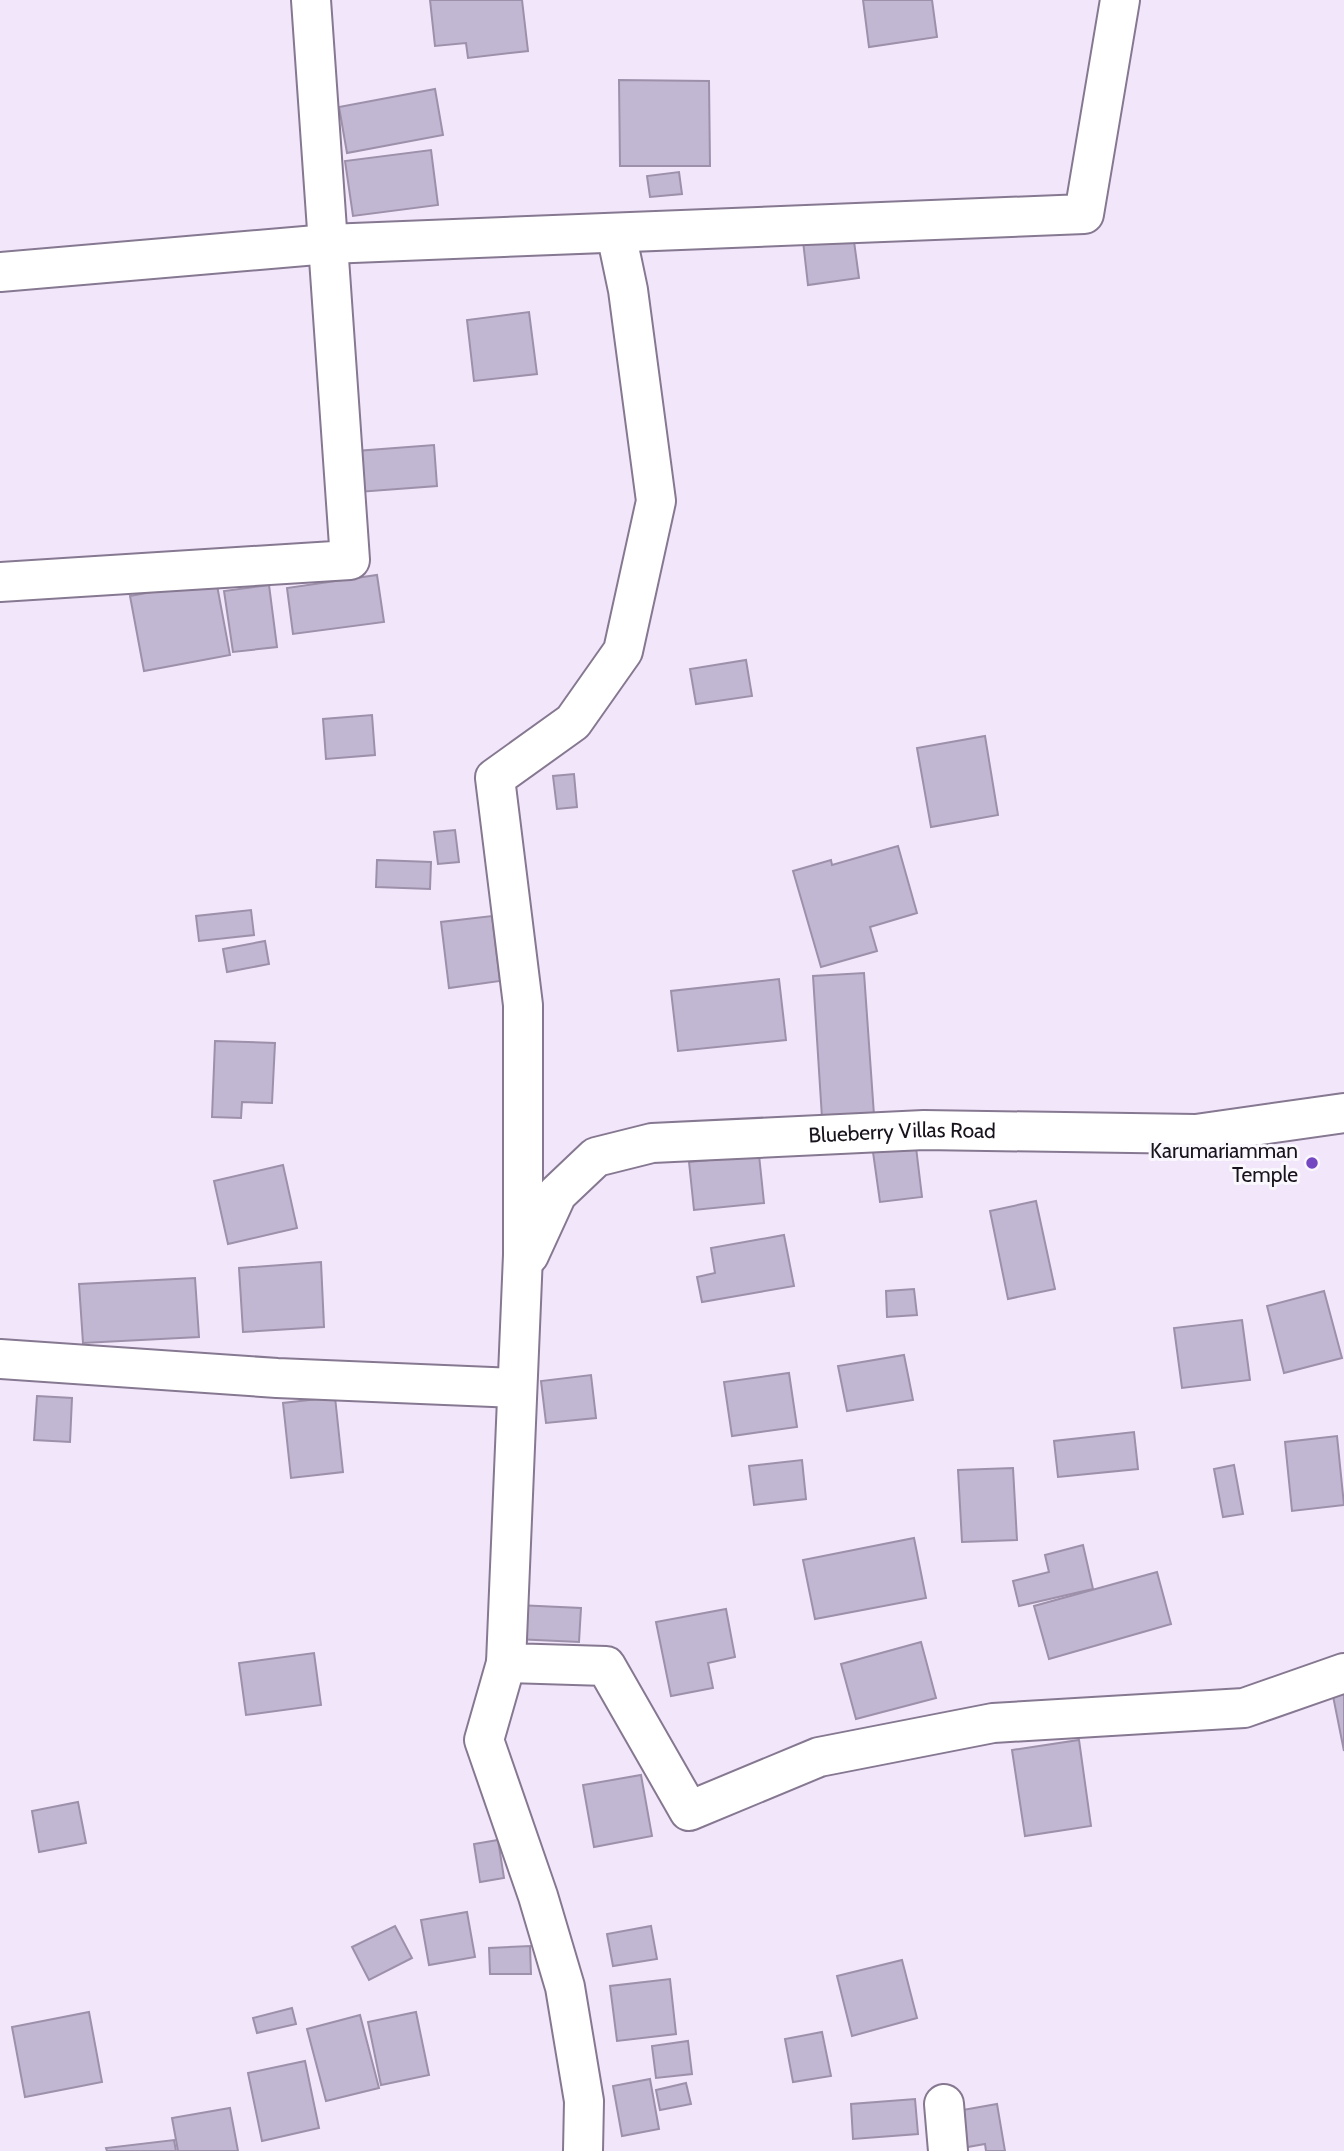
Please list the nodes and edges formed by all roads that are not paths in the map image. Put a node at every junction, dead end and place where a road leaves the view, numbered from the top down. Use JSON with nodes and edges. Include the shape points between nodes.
{"nodes":[{"id":1,"x":311,"y":0,"type":"edge"},
{"id":2,"x":1120,"y":0,"type":"edge"},
{"id":3,"x":615,"y":233,"type":"junction"},
{"id":4,"x":328,"y":244,"type":"junction"},
{"id":5,"x":0,"y":272,"type":"edge"},
{"id":6,"x":0,"y":582,"type":"edge"},
{"id":7,"x":1344,"y":1113,"type":"edge"},
{"id":8,"x":522,"y":1270,"type":"junction"},
{"id":9,"x":0,"y":1359,"type":"edge"},
{"id":10,"x":516,"y":1388,"type":"junction"},
{"id":11,"x":506,"y":1663,"type":"junction"},
{"id":12,"x":1344,"y":1673,"type":"edge"},
{"id":13,"x":944,"y":2104,"type":"dead end"},
{"id":14,"x":583,"y":2151,"type":"edge"},
{"id":15,"x":948,"y":2151,"type":"edge"}],
"edges":[{"from":1,"to":4,"type":"street"},
{"from":2,"to":3,"type":"street","via":[[1084,214]]},
{"from":3,"to":4,"type":"street"},
{"from":3,"to":8,"type":"street","via":[[639,370],[656,501],[653,515],[623,650],[573,722],[495,778],[523,1005]]},
{"from":4,"to":5,"type":"street"},
{"from":4,"to":6,"type":"street","via":[[350,559]]},
{"from":7,"to":8,"type":"street","name":"Blueberry Villas Road","via":[[1196,1134],[924,1130],[652,1143],[596,1157],[556,1194]]},
{"from":8,"to":10,"type":"street"},
{"from":9,"to":10,"type":"street"},
{"from":10,"to":11,"type":"street"},
{"from":11,"to":12,"type":"street","via":[[606,1666],[690,1811],[819,1758],[993,1723],[1244,1708]]},
{"from":11,"to":14,"type":"street","via":[[484,1740],[565,1987],[584,2101]]},
{"from":13,"to":15,"type":"street"}]}
